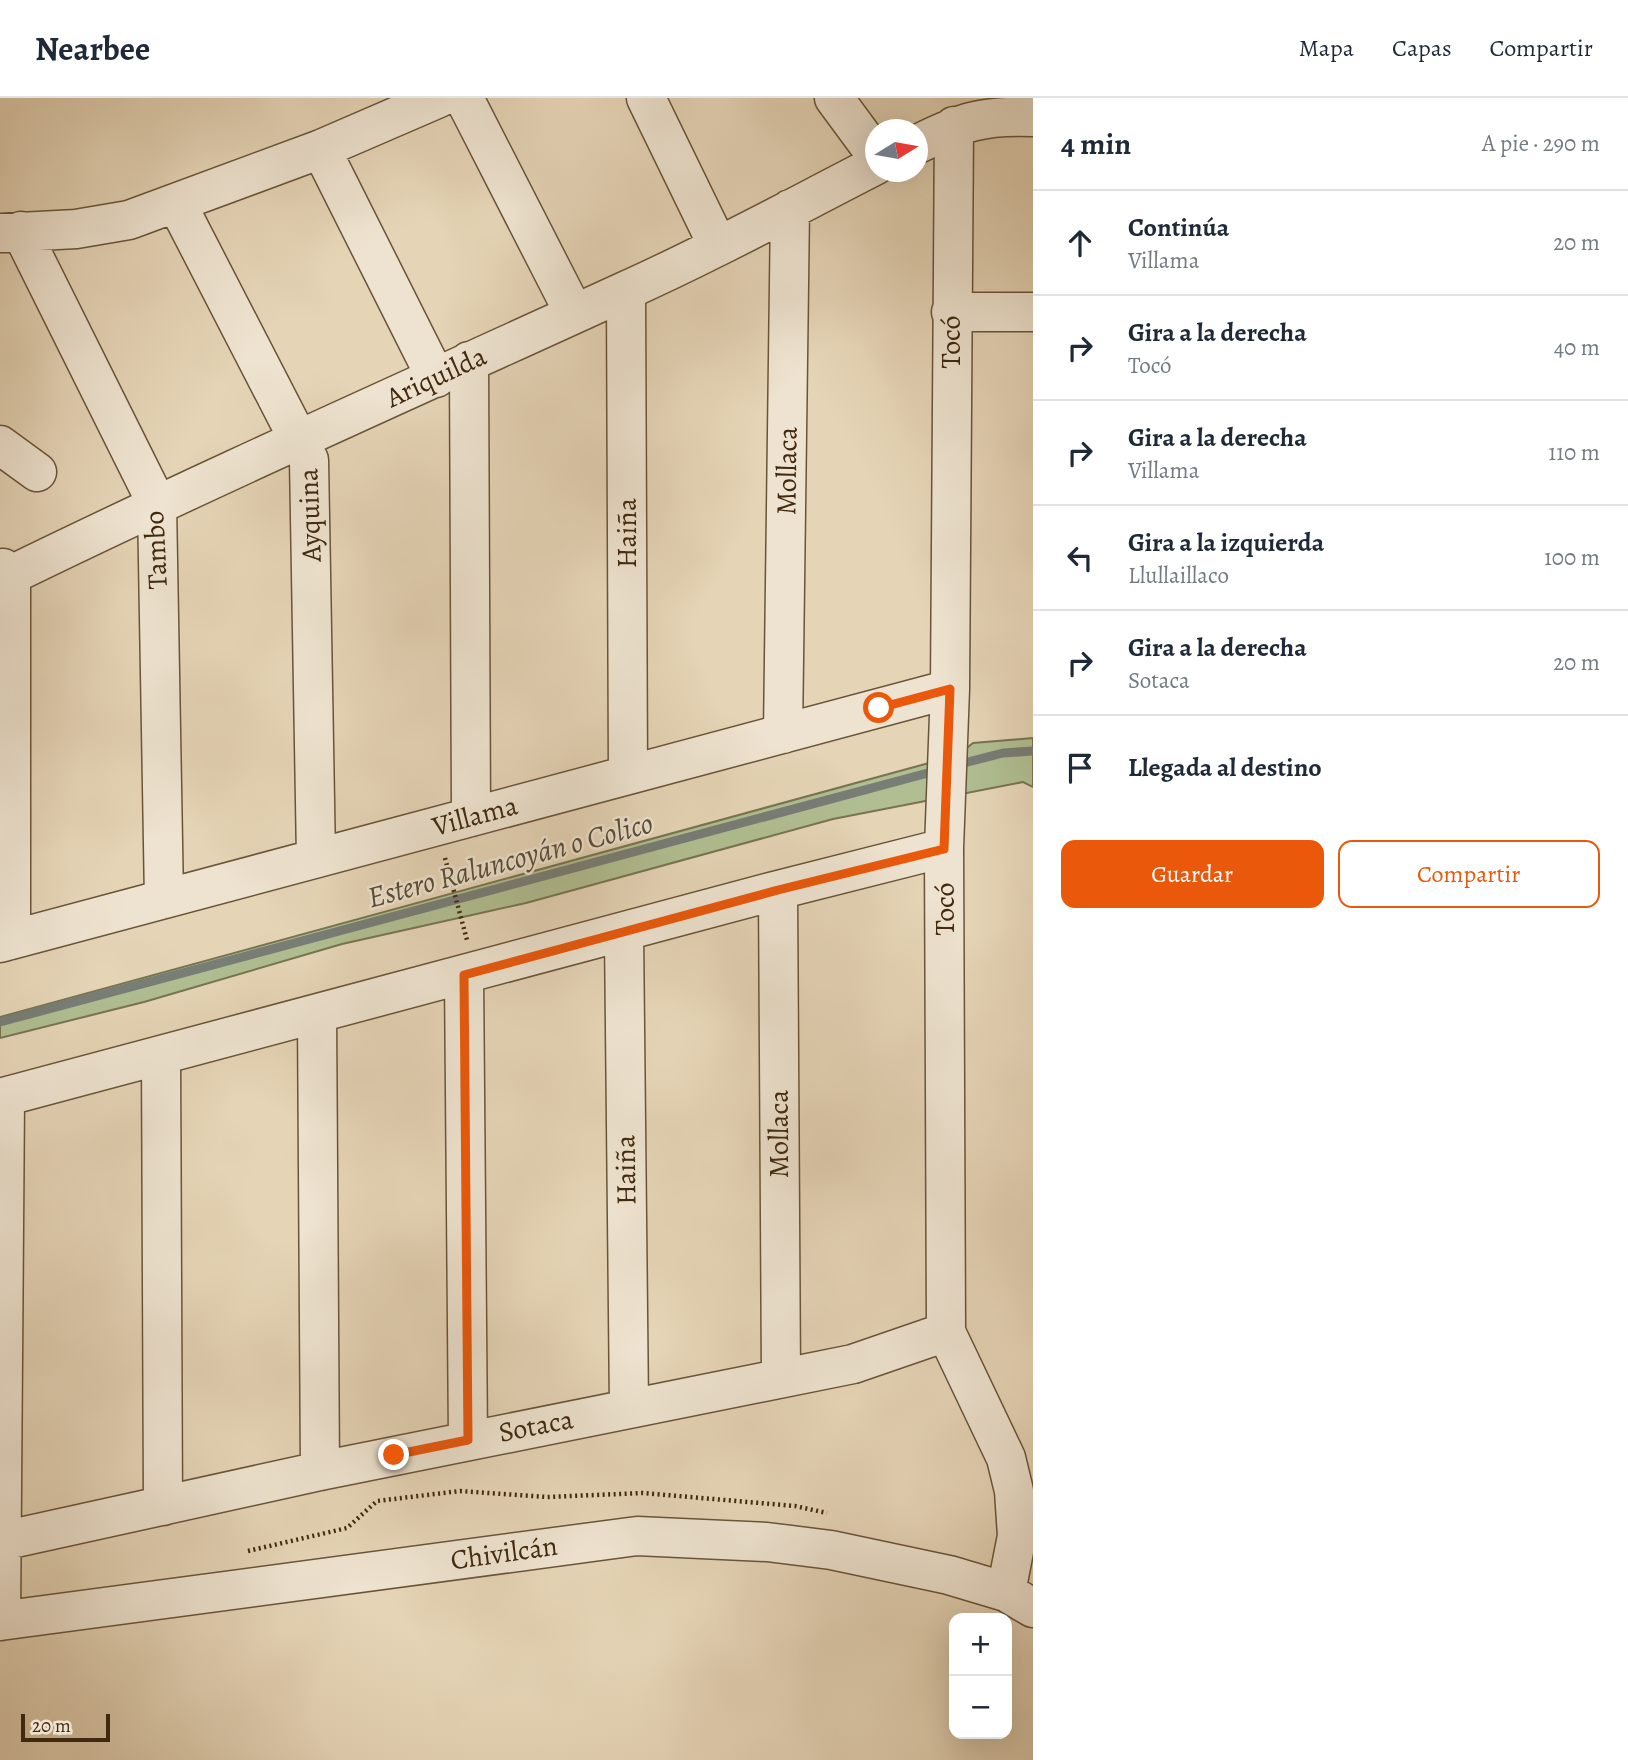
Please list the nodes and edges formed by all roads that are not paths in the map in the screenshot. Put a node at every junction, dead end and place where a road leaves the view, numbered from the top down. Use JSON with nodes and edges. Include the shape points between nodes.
{"nodes":[{"id":1,"x":439,"y":98,"type":"edge"},
{"id":2,"x":464,"y":98,"type":"edge"},
{"id":3,"x":646,"y":98,"type":"edge"},
{"id":4,"x":834,"y":98,"type":"edge"},
{"id":5,"x":1018,"y":98,"type":"edge"},
{"id":6,"x":1033,"y":117,"type":"edge"},
{"id":7,"x":954,"y":126,"type":"junction"},
{"id":8,"x":928,"y":139,"type":"edge"},
{"id":9,"x":865,"y":140,"type":"edge"},
{"id":10,"x":321,"y":149,"type":"junction"},
{"id":11,"x":865,"y":171,"type":"edge"},
{"id":12,"x":177,"y":204,"type":"junction"},
{"id":13,"x":790,"y":209,"type":"junction"},
{"id":14,"x":10,"y":232,"type":"edge"},
{"id":15,"x":718,"y":246,"type":"junction"},
{"id":16,"x":626,"y":291,"type":"junction"},
{"id":17,"x":951,"y":312,"type":"junction"},
{"id":18,"x":1033,"y":312,"type":"edge"},
{"id":19,"x":575,"y":313,"type":"junction"},
{"id":20,"x":452,"y":369,"type":"junction"},
{"id":21,"x":302,"y":440,"type":"junction"},
{"id":22,"x":0,"y":444,"type":"edge"},
{"id":23,"x":37,"y":472,"type":"dead end"},
{"id":24,"x":157,"y":504,"type":"junction"},
{"id":25,"x":4,"y":578,"type":"edge"},
{"id":26,"x":950,"y":689,"type":"junction"},
{"id":27,"x":783,"y":734,"type":"junction"},
{"id":28,"x":628,"y":775,"type":"junction"},
{"id":29,"x":471,"y":817,"type":"junction"},
{"id":30,"x":944,"y":849,"type":"junction"},
{"id":31,"x":316,"y":858,"type":"junction"},
{"id":32,"x":778,"y":890,"type":"junction"},
{"id":33,"x":164,"y":899,"type":"junction"},
{"id":34,"x":624,"y":933,"type":"junction"},
{"id":35,"x":5,"y":942,"type":"edge"},
{"id":36,"x":467,"y":962,"type":"junction"},
{"id":37,"x":317,"y":1014,"type":"junction"},
{"id":38,"x":161,"y":1055,"type":"junction"},
{"id":39,"x":2,"y":1097,"type":"edge"},
{"id":40,"x":946,"y":1332,"type":"junction"},
{"id":41,"x":781,"y":1378,"type":"junction"},
{"id":42,"x":629,"y":1407,"type":"junction"},
{"id":43,"x":468,"y":1440,"type":"junction"},
{"id":44,"x":320,"y":1471,"type":"junction"},
{"id":45,"x":163,"y":1506,"type":"junction"},
{"id":46,"x":2,"y":1541,"type":"edge"},
{"id":47,"x":1020,"y":1600,"type":"edge"},
{"id":48,"x":0,"y":1621,"type":"edge"}],
"edges":[{"from":1,"to":10,"type":"street"},
{"from":2,"to":19,"type":"street"},
{"from":3,"to":15,"type":"street"},
{"from":4,"to":9,"type":"street"},
{"from":5,"to":6,"type":"street"},
{"from":6,"to":7,"type":"street","via":[[993,116]]},
{"from":7,"to":8,"type":"street"},
{"from":7,"to":17,"type":"street","name":"Tocó"},
{"from":10,"to":12,"type":"street"},
{"from":10,"to":20,"type":"street"},
{"from":11,"to":13,"type":"street","name":"Ariquilda"},
{"from":12,"to":14,"type":"street","via":[[129,220],[76,229]]},
{"from":12,"to":21,"type":"street","name":"Ayquina"},
{"from":13,"to":15,"type":"street","name":"Ariquilda"},
{"from":13,"to":27,"type":"street","name":"Mollaca"},
{"from":14,"to":24,"type":"street","name":"Tambo"},
{"from":15,"to":16,"type":"street","name":"Ariquilda"},
{"from":16,"to":19,"type":"street","name":"Ariquilda"},
{"from":16,"to":28,"type":"street","name":"Haiña"},
{"from":17,"to":18,"type":"street"},
{"from":17,"to":26,"type":"street","name":"Tocó"},
{"from":19,"to":20,"type":"street","name":"Ariquilda"},
{"from":20,"to":21,"type":"street","name":"Ariquilda"},
{"from":20,"to":29,"type":"street"},
{"from":21,"to":24,"type":"street","name":"Ariquilda"},
{"from":21,"to":31,"type":"street","name":"Ayquina","via":[[309,460],[311,496]]},
{"from":22,"to":23,"type":"street"},
{"from":24,"to":25,"type":"street","name":"Ariquilda"},
{"from":24,"to":33,"type":"street","name":"Tambo"},
{"from":25,"to":35,"type":"street"},
{"from":26,"to":27,"type":"street","name":"Villama"},
{"from":26,"to":30,"type":"street","name":"Tocó"},
{"from":27,"to":28,"type":"street","name":"Villama"},
{"from":28,"to":29,"type":"street","name":"Villama"},
{"from":29,"to":31,"type":"street","name":"Villama"},
{"from":30,"to":32,"type":"street"},
{"from":30,"to":40,"type":"street","name":"Tocó"},
{"from":31,"to":33,"type":"street","name":"Villama"},
{"from":32,"to":34,"type":"street"},
{"from":32,"to":41,"type":"street","name":"Mollaca"},
{"from":33,"to":35,"type":"street","name":"Villama"},
{"from":34,"to":36,"type":"street"},
{"from":34,"to":42,"type":"street","name":"Haiña"},
{"from":36,"to":37,"type":"street"},
{"from":36,"to":43,"type":"street"},
{"from":37,"to":38,"type":"street"},
{"from":37,"to":44,"type":"street"},
{"from":38,"to":39,"type":"street"},
{"from":38,"to":45,"type":"street"},
{"from":39,"to":46,"type":"street"},
{"from":40,"to":41,"type":"street","name":"Sotaca","via":[[853,1364]]},
{"from":40,"to":47,"type":"street","name":"Tocó","via":[[1006,1458],[1014,1491]]},
{"from":41,"to":42,"type":"street","name":"Sotaca"},
{"from":42,"to":43,"type":"street","name":"Sotaca"},
{"from":43,"to":44,"type":"street","name":"Sotaca"},
{"from":44,"to":45,"type":"street","name":"Sotaca"},
{"from":45,"to":46,"type":"street","name":"Sotaca"},
{"from":46,"to":48,"type":"street"},
{"from":47,"to":48,"type":"street","name":"Chivilcán","via":[[914,1567],[831,1550],[637,1536]]}]}
